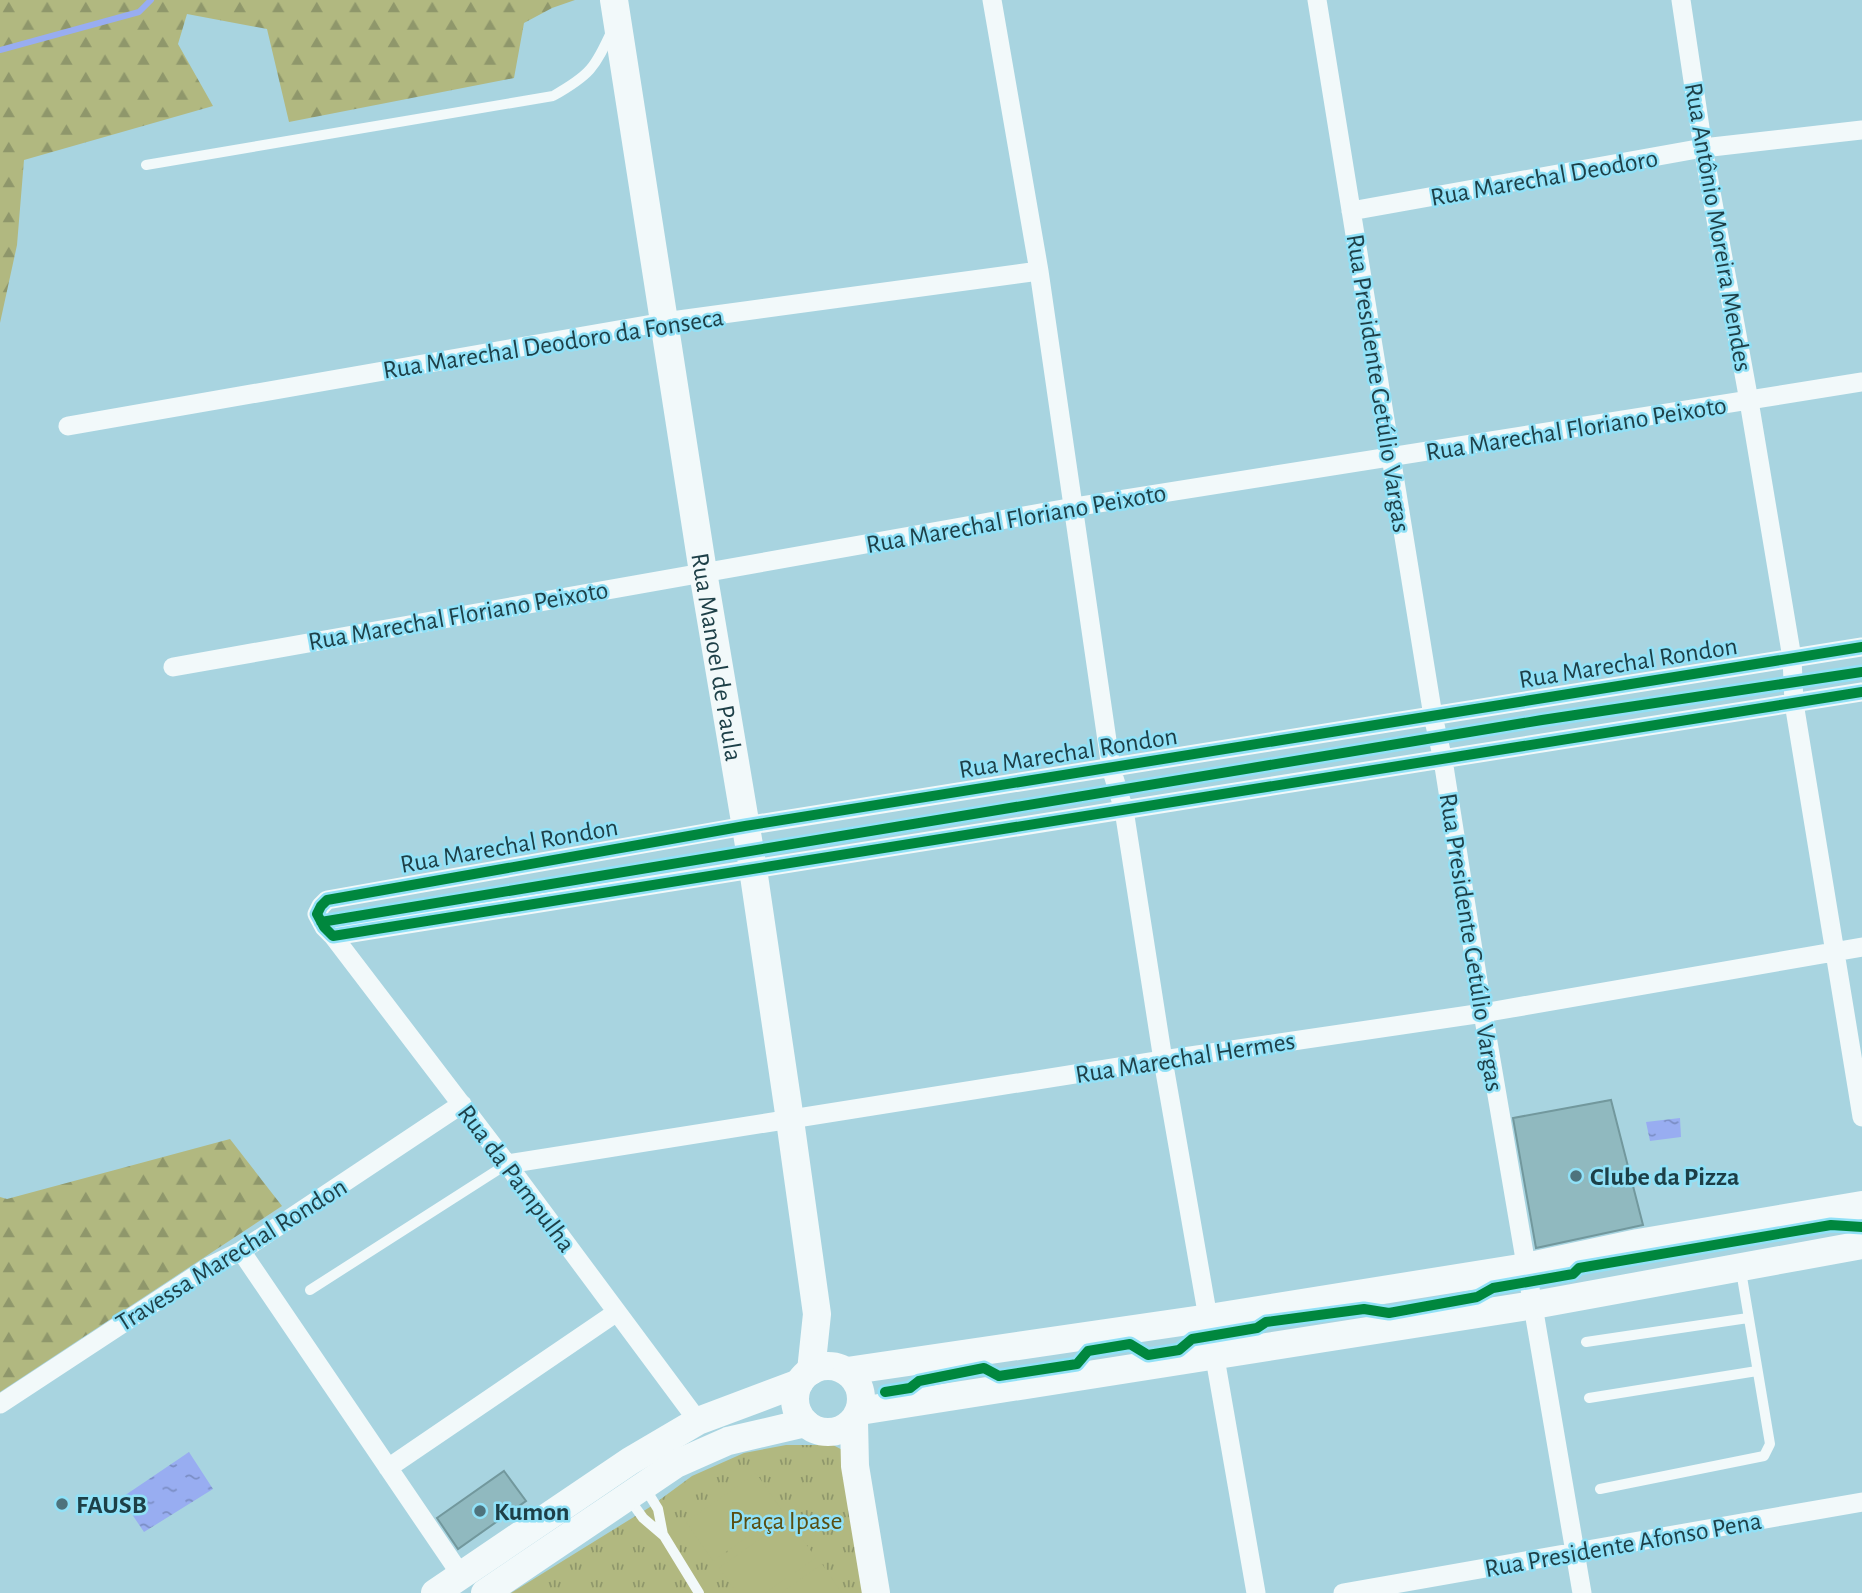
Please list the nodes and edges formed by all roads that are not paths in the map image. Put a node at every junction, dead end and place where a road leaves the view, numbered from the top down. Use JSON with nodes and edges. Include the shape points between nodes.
{"nodes":[{"id":1,"x":992,"y":0,"type":"edge"},
{"id":2,"x":1317,"y":0,"type":"edge"},
{"id":3,"x":1681,"y":0,"type":"edge"},
{"id":4,"x":615,"y":10,"type":"edge"},
{"id":5,"x":1862,"y":130,"type":"edge"},
{"id":6,"x":1703,"y":148,"type":"junction"},
{"id":7,"x":146,"y":165,"type":"dead end"},
{"id":8,"x":1351,"y":211,"type":"junction"},
{"id":9,"x":1039,"y":271,"type":"junction"},
{"id":10,"x":664,"y":322,"type":"junction"},
{"id":11,"x":1862,"y":382,"type":"edge"},
{"id":12,"x":1749,"y":401,"type":"junction"},
{"id":13,"x":68,"y":426,"type":"dead end"},
{"id":14,"x":1390,"y":456,"type":"junction"},
{"id":15,"x":1074,"y":507,"type":"junction"},
{"id":16,"x":703,"y":572,"type":"junction"},
{"id":17,"x":1862,"y":647,"type":"edge"},
{"id":18,"x":1792,"y":658,"type":"junction"},
{"id":19,"x":173,"y":667,"type":"dead end"},
{"id":20,"x":1862,"y":692,"type":"edge"},
{"id":21,"x":1794,"y":703,"type":"junction"},
{"id":22,"x":1433,"y":716,"type":"junction"},
{"id":23,"x":1443,"y":760,"type":"junction"},
{"id":24,"x":1111,"y":768,"type":"junction"},
{"id":25,"x":1124,"y":810,"type":"junction"},
{"id":26,"x":745,"y":826,"type":"junction"},
{"id":27,"x":753,"y":869,"type":"junction"},
{"id":28,"x":333,"y":936,"type":"junction"},
{"id":29,"x":1862,"y":947,"type":"edge"},
{"id":30,"x":1834,"y":951,"type":"junction"},
{"id":31,"x":1483,"y":1013,"type":"junction"},
{"id":32,"x":1163,"y":1060,"type":"junction"},
{"id":33,"x":462,"y":1104,"type":"junction"},
{"id":34,"x":1862,"y":1117,"type":"edge"},
{"id":35,"x":790,"y":1120,"type":"junction"},
{"id":36,"x":507,"y":1164,"type":"junction"},
{"id":37,"x":1862,"y":1205,"type":"edge"},
{"id":38,"x":1862,"y":1245,"type":"edge"},
{"id":39,"x":241,"y":1251,"type":"junction"},
{"id":40,"x":1526,"y":1267,"type":"junction"},
{"id":41,"x":1740,"y":1268,"type":"junction"},
{"id":42,"x":310,"y":1290,"type":"dead end"},
{"id":43,"x":1534,"y":1306,"type":"junction"},
{"id":44,"x":617,"y":1312,"type":"junction"},
{"id":45,"x":1209,"y":1318,"type":"junction"},
{"id":46,"x":1748,"y":1318,"type":"junction"},
{"id":47,"x":1586,"y":1342,"type":"dead end"},
{"id":48,"x":1214,"y":1355,"type":"junction"},
{"id":49,"x":1758,"y":1371,"type":"junction"},
{"id":50,"x":824,"y":1373,"type":"junction"},
{"id":51,"x":1589,"y":1398,"type":"dead end"},
{"id":52,"x":0,"y":1404,"type":"edge"},
{"id":53,"x":857,"y":1416,"type":"junction"},
{"id":54,"x":698,"y":1421,"type":"junction"},
{"id":55,"x":815,"y":1428,"type":"junction"},
{"id":56,"x":855,"y":1466,"type":"junction"},
{"id":57,"x":388,"y":1468,"type":"junction"},
{"id":58,"x":1600,"y":1489,"type":"dead end"},
{"id":59,"x":635,"y":1491,"type":"junction"},
{"id":60,"x":1862,"y":1502,"type":"edge"},
{"id":61,"x":664,"y":1536,"type":"junction"},
{"id":62,"x":1575,"y":1552,"type":"junction"},
{"id":63,"x":461,"y":1575,"type":"junction"},
{"id":64,"x":435,"y":1593,"type":"edge"},
{"id":65,"x":485,"y":1593,"type":"edge"},
{"id":66,"x":699,"y":1593,"type":"edge"},
{"id":67,"x":876,"y":1593,"type":"edge"},
{"id":68,"x":1256,"y":1593,"type":"edge"},
{"id":69,"x":1343,"y":1593,"type":"edge"},
{"id":70,"x":1582,"y":1593,"type":"edge"}],
"edges":[{"from":1,"to":9,"type":"street"},
{"from":2,"to":8,"type":"street","name":"Rua Presidente Getúlio Vargas"},
{"from":3,"to":6,"type":"street","name":"Rua Antônio Moreira Mendes"},
{"from":4,"to":7,"type":"lane","via":[[597,64],[553,96]]},
{"from":4,"to":10,"type":"main road","name":"Rua Manoel de Paula"},
{"from":5,"to":6,"type":"street","name":"Rua Marechal Deodoro"},
{"from":6,"to":8,"type":"street","name":"Rua Marechal Deodoro"},
{"from":6,"to":12,"type":"street","name":"Rua Antônio Moreira Mendes"},
{"from":8,"to":14,"type":"street","name":"Rua Presidente Getúlio Vargas"},
{"from":9,"to":10,"type":"street","name":"Rua Marechal Deodoro da Fonseca"},
{"from":9,"to":15,"type":"street"},
{"from":10,"to":13,"type":"street","name":"Rua Marechal Deodoro da Fonseca"},
{"from":10,"to":16,"type":"main road","name":"Rua Manoel de Paula"},
{"from":11,"to":12,"type":"street","name":"Rua Marechal Floriano Peixoto"},
{"from":12,"to":14,"type":"street","name":"Rua Marechal Floriano Peixoto"},
{"from":12,"to":18,"type":"street","name":"Rua Antônio Moreira Mendes"},
{"from":14,"to":15,"type":"street","name":"Rua Marechal Floriano Peixoto"},
{"from":14,"to":22,"type":"street","name":"Rua Presidente Getúlio Vargas"},
{"from":15,"to":16,"type":"street","name":"Rua Marechal Floriano Peixoto"},
{"from":15,"to":24,"type":"street"},
{"from":16,"to":19,"type":"street","name":"Rua Marechal Floriano Peixoto"},
{"from":16,"to":26,"type":"main road","name":"Rua Manoel de Paula"},
{"from":17,"to":18,"type":"street","name":"Rua Marechal Rondon"},
{"from":18,"to":21,"type":"street","name":"Rua Antônio Moreira Mendes"},
{"from":18,"to":22,"type":"street","name":"Rua Marechal Rondon"},
{"from":20,"to":21,"type":"street"},
{"from":21,"to":23,"type":"street"},
{"from":21,"to":30,"type":"street","name":"Rua Antônio Moreira Mendes"},
{"from":22,"to":23,"type":"street","name":"Rua Presidente Getúlio Vargas"},
{"from":22,"to":24,"type":"street","name":"Rua Marechal Rondon"},
{"from":23,"to":25,"type":"street"},
{"from":23,"to":31,"type":"street","name":"Rua Presidente Getúlio Vargas"},
{"from":24,"to":25,"type":"street"},
{"from":24,"to":26,"type":"street","name":"Rua Marechal Rondon"},
{"from":25,"to":27,"type":"street"},
{"from":25,"to":32,"type":"street"},
{"from":26,"to":27,"type":"main road","name":"Rua Manoel de Paula"},
{"from":26,"to":28,"type":"street","name":"Rua Marechal Rondon","via":[[327,900],[317,914]]},
{"from":27,"to":28,"type":"street"},
{"from":27,"to":35,"type":"main road","name":"Rua Manoel de Paula"},
{"from":28,"to":33,"type":"street","name":"Rua da Pampulha"},
{"from":29,"to":30,"type":"street","name":"Rua Marechal Hermes"},
{"from":30,"to":31,"type":"street","name":"Rua Marechal Hermes"},
{"from":30,"to":34,"type":"street","name":"Rua Antônio Moreira Mendes"},
{"from":31,"to":32,"type":"street","name":"Rua Marechal Hermes"},
{"from":31,"to":40,"type":"street","name":"Rua Presidente Getúlio Vargas"},
{"from":32,"to":35,"type":"street","name":"Rua Marechal Hermes"},
{"from":32,"to":45,"type":"street"},
{"from":33,"to":36,"type":"street","name":"Rua da Pampulha"},
{"from":33,"to":39,"type":"street","name":"Travessa Marechal Rondon"},
{"from":35,"to":36,"type":"street","name":"Rua Marechal Hermes"},
{"from":35,"to":50,"type":"main road","name":"Rua Manoel de Paula"},
{"from":36,"to":42,"type":"lane"},
{"from":36,"to":44,"type":"street","name":"Rua da Pampulha"},
{"from":37,"to":40,"type":"main road"},
{"from":38,"to":41,"type":"main road"},
{"from":39,"to":52,"type":"street","name":"Travessa Marechal Rondon","via":[[210,1266]]},
{"from":39,"to":57,"type":"street"},
{"from":40,"to":43,"type":"street","name":"Rua Presidente Getúlio Vargas"},
{"from":40,"to":45,"type":"main road"},
{"from":41,"to":43,"type":"main road"},
{"from":41,"to":46,"type":"lane"},
{"from":43,"to":48,"type":"main road"},
{"from":43,"to":62,"type":"street","name":"Rua Presidente Getúlio Vargas"},
{"from":44,"to":54,"type":"street","name":"Rua da Pampulha"},
{"from":44,"to":57,"type":"street"},
{"from":45,"to":48,"type":"street"},
{"from":45,"to":50,"type":"main road"},
{"from":46,"to":47,"type":"lane"},
{"from":46,"to":49,"type":"lane"},
{"from":48,"to":53,"type":"main road"},
{"from":48,"to":68,"type":"street"},
{"from":49,"to":51,"type":"lane"},
{"from":49,"to":58,"type":"lane","via":[[1770,1444],[1764,1456]]},
{"from":50,"to":53,"type":"main road","via":[[855,1379],[860,1389]]},
{"from":50,"to":54,"type":"main road"},
{"from":50,"to":55,"type":"main road","via":[[795,1404],[798,1415]]},
{"from":53,"to":55,"type":"main road","via":[[836,1432]]},
{"from":53,"to":56,"type":"main road"},
{"from":54,"to":63,"type":"main road","via":[[630,1461]]},
{"from":55,"to":56,"type":"main road"},
{"from":55,"to":59,"type":"main road","via":[[728,1441],[676,1464]]},
{"from":56,"to":67,"type":"main road"},
{"from":57,"to":63,"type":"street"},
{"from":59,"to":61,"type":"lane","via":[[643,1518]]},
{"from":59,"to":61,"type":"lane","via":[[658,1509]]},
{"from":59,"to":65,"type":"main road"},
{"from":60,"to":62,"type":"street","name":"Rua Presidente Afonso Pena"},
{"from":61,"to":66,"type":"lane"},
{"from":62,"to":69,"type":"street","name":"Rua Presidente Afonso Pena"},
{"from":62,"to":70,"type":"street","name":"Rua Presidente Getúlio Vargas"},
{"from":63,"to":64,"type":"main road"}]}
